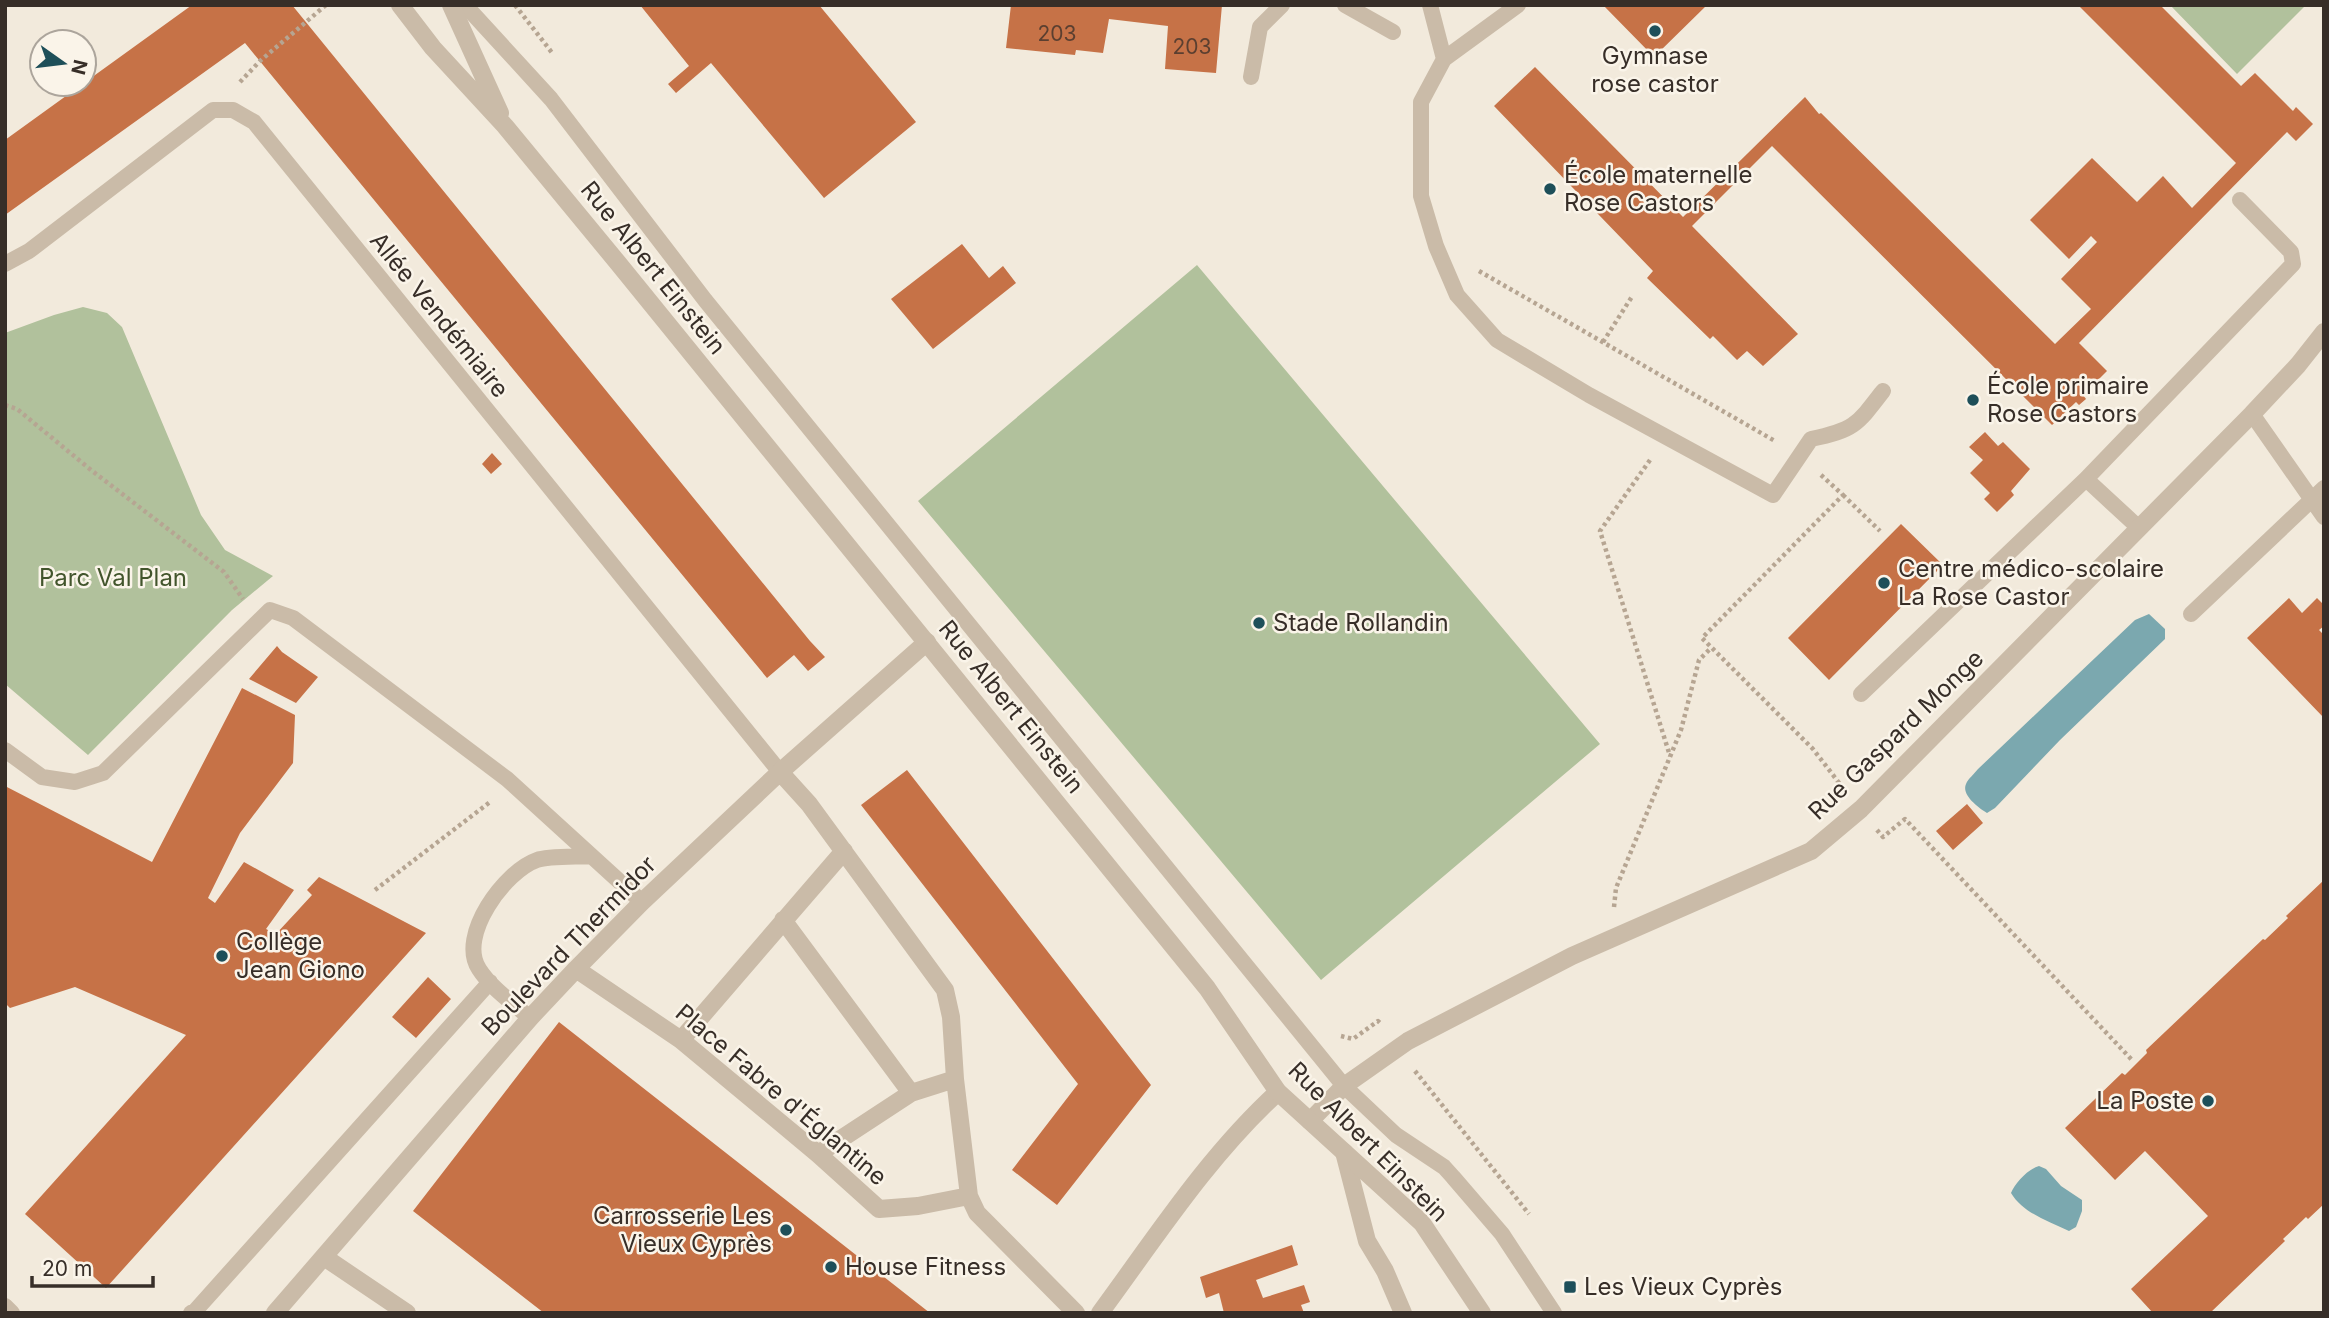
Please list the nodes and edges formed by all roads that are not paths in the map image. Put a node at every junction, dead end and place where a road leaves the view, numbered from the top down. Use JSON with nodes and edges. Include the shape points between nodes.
{"nodes":[{"id":1,"x":400,"y":5,"type":"edge"},
{"id":2,"x":451,"y":5,"type":"edge"},
{"id":3,"x":465,"y":5,"type":"edge"},
{"id":4,"x":1282,"y":5,"type":"edge"},
{"id":5,"x":1345,"y":5,"type":"edge"},
{"id":6,"x":1430,"y":5,"type":"edge"},
{"id":7,"x":1518,"y":5,"type":"edge"},
{"id":8,"x":1393,"y":32,"type":"dead end"},
{"id":9,"x":1444,"y":59,"type":"junction"},
{"id":10,"x":1251,"y":76,"type":"dead end"},
{"id":11,"x":505,"y":126,"type":"junction"},
{"id":12,"x":2240,"y":201,"type":"dead end"},
{"id":13,"x":5,"y":264,"type":"edge"},
{"id":14,"x":2324,"y":332,"type":"edge"},
{"id":15,"x":1883,"y":391,"type":"dead end"},
{"id":16,"x":2252,"y":415,"type":"junction"},
{"id":17,"x":2086,"y":479,"type":"junction"},
{"id":18,"x":2324,"y":488,"type":"edge"},
{"id":19,"x":2312,"y":500,"type":"junction"},
{"id":20,"x":2324,"y":517,"type":"edge"},
{"id":21,"x":2139,"y":528,"type":"junction"},
{"id":22,"x":2191,"y":614,"type":"dead end"},
{"id":23,"x":927,"y":642,"type":"junction"},
{"id":24,"x":1861,"y":694,"type":"dead end"},
{"id":25,"x":5,"y":750,"type":"edge"},
{"id":26,"x":780,"y":772,"type":"junction"},
{"id":27,"x":844,"y":851,"type":"junction"},
{"id":28,"x":591,"y":856,"type":"junction"},
{"id":29,"x":642,"y":902,"type":"junction"},
{"id":30,"x":783,"y":920,"type":"junction"},
{"id":31,"x":576,"y":969,"type":"junction"},
{"id":32,"x":490,"y":982,"type":"junction"},
{"id":33,"x":530,"y":1018,"type":"junction"},
{"id":34,"x":681,"y":1040,"type":"junction"},
{"id":35,"x":955,"y":1079,"type":"junction"},
{"id":36,"x":1344,"y":1086,"type":"junction"},
{"id":37,"x":1278,"y":1092,"type":"junction"},
{"id":38,"x":911,"y":1093,"type":"junction"},
{"id":39,"x":1310,"y":1121,"type":"junction"},
{"id":40,"x":1344,"y":1152,"type":"junction"},
{"id":41,"x":818,"y":1154,"type":"junction"},
{"id":42,"x":969,"y":1196,"type":"junction"},
{"id":43,"x":324,"y":1257,"type":"junction"},
{"id":44,"x":5,"y":1306,"type":"edge"},
{"id":45,"x":12,"y":1313,"type":"edge"},
{"id":46,"x":191,"y":1313,"type":"edge"},
{"id":47,"x":275,"y":1313,"type":"edge"},
{"id":48,"x":407,"y":1313,"type":"edge"},
{"id":49,"x":1076,"y":1313,"type":"edge"},
{"id":50,"x":1100,"y":1313,"type":"edge"},
{"id":51,"x":1403,"y":1313,"type":"edge"},
{"id":52,"x":1482,"y":1313,"type":"edge"},
{"id":53,"x":1554,"y":1313,"type":"edge"}],
"edges":[{"from":1,"to":11,"type":"street","name":"Rue Albert Einstein"},
{"from":2,"to":11,"type":"street","name":"Rue Albert Einstein"},
{"from":3,"to":36,"type":"lane","via":[[551,99],[714,311]]},
{"from":4,"to":10,"type":"lane","via":[[1260,27]]},
{"from":5,"to":8,"type":"lane"},
{"from":6,"to":9,"type":"lane"},
{"from":7,"to":9,"type":"lane"},
{"from":9,"to":15,"type":"lane","via":[[1422,102],[1421,196],[1457,295],[1497,340],[1773,495],[1811,439],[1840,433],[1861,420]]},
{"from":11,"to":23,"type":"street","name":"Rue Albert Einstein"},
{"from":12,"to":17,"type":"lane","via":[[2291,252],[2293,264]]},
{"from":13,"to":26,"type":"lane","name":"Allée Vendémiaire","via":[[29,251],[213,110],[233,110],[254,122]]},
{"from":14,"to":16,"type":"street","name":"Rue Gaspard Monge"},
{"from":16,"to":19,"type":"lane"},
{"from":16,"to":21,"type":"street","name":"Rue Gaspard Monge"},
{"from":17,"to":21,"type":"lane"},
{"from":17,"to":24,"type":"lane"},
{"from":18,"to":19,"type":"lane"},
{"from":19,"to":20,"type":"lane"},
{"from":19,"to":22,"type":"lane"},
{"from":21,"to":36,"type":"street","name":"Rue Gaspard Monge","via":[[1861,809],[1811,851],[1610,939],[1477,1004],[1397,1048]]},
{"from":23,"to":26,"type":"street","name":"Boulevard Thermidor"},
{"from":23,"to":37,"type":"street","name":"Rue Albert Einstein","via":[[1207,988]]},
{"from":25,"to":28,"type":"lane","via":[[42,777],[75,782],[103,774],[270,610],[293,618],[507,779]]},
{"from":26,"to":27,"type":"street"},
{"from":26,"to":29,"type":"street","name":"Boulevard Thermidor"},
{"from":27,"to":30,"type":"street"},
{"from":27,"to":35,"type":"street","via":[[945,990]]},
{"from":28,"to":29,"type":"lane"},
{"from":28,"to":32,"type":"lane","via":[[537,860],[514,875],[484,910],[472,941],[477,967]]},
{"from":29,"to":31,"type":"street","name":"Boulevard Thermidor"},
{"from":30,"to":34,"type":"street"},
{"from":30,"to":38,"type":"street"},
{"from":31,"to":33,"type":"street","name":"Boulevard Thermidor"},
{"from":31,"to":34,"type":"street","name":"Place Fabre d'Églantine"},
{"from":32,"to":33,"type":"lane"},
{"from":32,"to":46,"type":"lane"},
{"from":33,"to":43,"type":"street","name":"Boulevard Thermidor"},
{"from":34,"to":41,"type":"street","name":"Place Fabre d'Églantine"},
{"from":35,"to":38,"type":"street"},
{"from":35,"to":42,"type":"street"},
{"from":36,"to":39,"type":"street","name":"Rue Gaspard Monge"},
{"from":36,"to":53,"type":"lane","via":[[1396,1135],[1444,1167],[1502,1234]]},
{"from":37,"to":39,"type":"street","name":"Rue Albert Einstein"},
{"from":37,"to":50,"type":"street","via":[[1219,1152]]},
{"from":38,"to":41,"type":"street"},
{"from":39,"to":40,"type":"street","name":"Rue Albert Einstein"},
{"from":40,"to":51,"type":"street","via":[[1367,1241]]},
{"from":40,"to":52,"type":"street","name":"Rue Albert Einstein","via":[[1422,1223]]},
{"from":41,"to":42,"type":"street","name":"Place Fabre d'Églantine","via":[[879,1209]]},
{"from":42,"to":49,"type":"street","via":[[977,1213]]},
{"from":43,"to":47,"type":"street","name":"Boulevard Thermidor"},
{"from":43,"to":48,"type":"street"},
{"from":44,"to":45,"type":"lane"}]}
